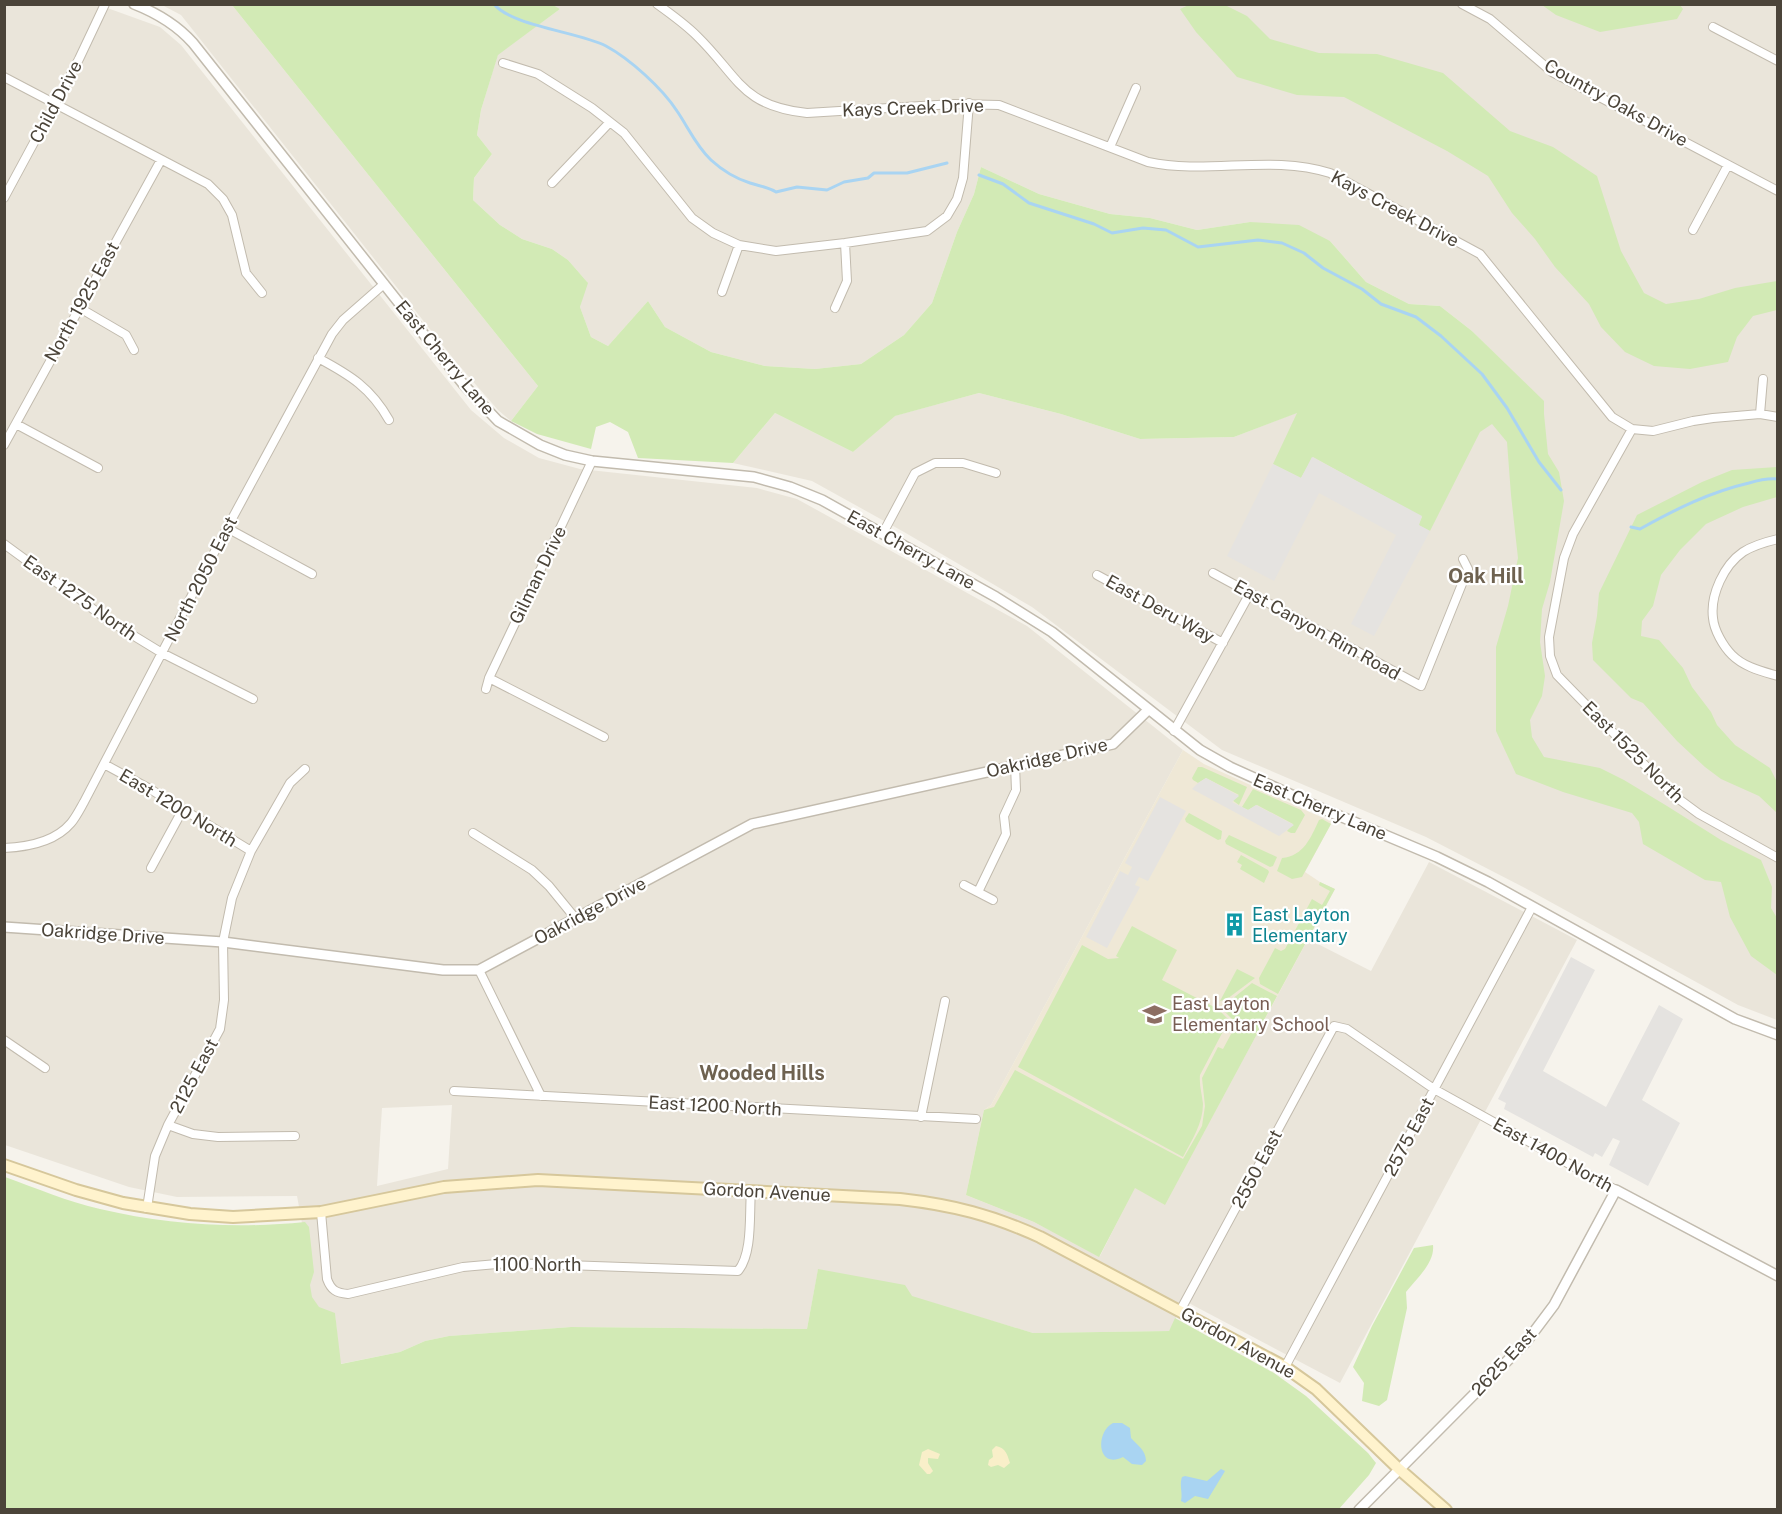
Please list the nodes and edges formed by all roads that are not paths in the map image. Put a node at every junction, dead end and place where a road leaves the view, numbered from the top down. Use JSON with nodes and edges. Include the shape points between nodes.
{"nodes":[{"id":1,"x":105,"y":4,"type":"edge"},
{"id":2,"x":134,"y":4,"type":"edge"},
{"id":3,"x":657,"y":4,"type":"edge"},
{"id":4,"x":1462,"y":4,"type":"edge"},
{"id":5,"x":1713,"y":27,"type":"dead end"},
{"id":6,"x":1778,"y":61,"type":"edge"},
{"id":7,"x":503,"y":63,"type":"dead end"},
{"id":8,"x":4,"y":77,"type":"edge"},
{"id":9,"x":1136,"y":88,"type":"dead end"},
{"id":10,"x":55,"y":103,"type":"junction"},
{"id":11,"x":969,"y":103,"type":"junction"},
{"id":12,"x":610,"y":122,"type":"junction"},
{"id":13,"x":1110,"y":147,"type":"junction"},
{"id":14,"x":161,"y":160,"type":"junction"},
{"id":15,"x":1728,"y":165,"type":"junction"},
{"id":16,"x":552,"y":183,"type":"dead end"},
{"id":17,"x":1778,"y":191,"type":"edge"},
{"id":18,"x":4,"y":198,"type":"edge"},
{"id":19,"x":1693,"y":230,"type":"dead end"},
{"id":20,"x":845,"y":243,"type":"junction"},
{"id":21,"x":739,"y":245,"type":"junction"},
{"id":22,"x":384,"y":284,"type":"junction"},
{"id":23,"x":722,"y":292,"type":"dead end"},
{"id":24,"x":262,"y":293,"type":"dead end"},
{"id":25,"x":78,"y":307,"type":"junction"},
{"id":26,"x":835,"y":308,"type":"dead end"},
{"id":27,"x":134,"y":350,"type":"dead end"},
{"id":28,"x":318,"y":358,"type":"junction"},
{"id":29,"x":1762,"y":379,"type":"dead end"},
{"id":30,"x":1760,"y":414,"type":"junction"},
{"id":31,"x":1778,"y":417,"type":"edge"},
{"id":32,"x":390,"y":420,"type":"dead end"},
{"id":33,"x":16,"y":424,"type":"junction"},
{"id":34,"x":1632,"y":429,"type":"junction"},
{"id":35,"x":4,"y":445,"type":"edge"},
{"id":36,"x":592,"y":461,"type":"junction"},
{"id":37,"x":98,"y":468,"type":"dead end"},
{"id":38,"x":996,"y":473,"type":"dead end"},
{"id":39,"x":226,"y":528,"type":"junction"},
{"id":40,"x":883,"y":533,"type":"junction"},
{"id":41,"x":1778,"y":539,"type":"edge"},
{"id":42,"x":4,"y":544,"type":"edge"},
{"id":43,"x":1463,"y":559,"type":"dead end"},
{"id":44,"x":1213,"y":573,"type":"dead end"},
{"id":45,"x":312,"y":574,"type":"dead end"},
{"id":46,"x":1096,"y":575,"type":"dead end"},
{"id":47,"x":1250,"y":593,"type":"junction"},
{"id":48,"x":1223,"y":643,"type":"junction"},
{"id":49,"x":162,"y":653,"type":"junction"},
{"id":50,"x":1778,"y":676,"type":"edge"},
{"id":51,"x":489,"y":678,"type":"junction"},
{"id":52,"x":486,"y":689,"type":"dead end"},
{"id":53,"x":253,"y":699,"type":"dead end"},
{"id":54,"x":1148,"y":710,"type":"junction"},
{"id":55,"x":1174,"y":731,"type":"junction"},
{"id":56,"x":604,"y":737,"type":"dead end"},
{"id":57,"x":104,"y":764,"type":"junction"},
{"id":58,"x":1015,"y":765,"type":"junction"},
{"id":59,"x":305,"y":769,"type":"dead end"},
{"id":60,"x":182,"y":811,"type":"junction"},
{"id":61,"x":472,"y":833,"type":"dead end"},
{"id":62,"x":4,"y":848,"type":"edge"},
{"id":63,"x":251,"y":852,"type":"junction"},
{"id":64,"x":1778,"y":858,"type":"edge"},
{"id":65,"x":151,"y":868,"type":"dead end"},
{"id":66,"x":964,"y":885,"type":"dead end"},
{"id":67,"x":978,"y":892,"type":"junction"},
{"id":68,"x":993,"y":900,"type":"dead end"},
{"id":69,"x":1533,"y":907,"type":"junction"},
{"id":70,"x":576,"y":919,"type":"junction"},
{"id":71,"x":4,"y":927,"type":"edge"},
{"id":72,"x":223,"y":942,"type":"junction"},
{"id":73,"x":479,"y":970,"type":"junction"},
{"id":74,"x":945,"y":1001,"type":"dead end"},
{"id":75,"x":1334,"y":1026,"type":"joint"},
{"id":76,"x":1778,"y":1035,"type":"edge"},
{"id":77,"x":4,"y":1040,"type":"edge"},
{"id":78,"x":45,"y":1068,"type":"dead end"},
{"id":79,"x":1434,"y":1089,"type":"junction"},
{"id":80,"x":454,"y":1091,"type":"dead end"},
{"id":81,"x":541,"y":1096,"type":"junction"},
{"id":82,"x":921,"y":1117,"type":"junction"},
{"id":83,"x":976,"y":1119,"type":"dead end"},
{"id":84,"x":168,"y":1125,"type":"junction"},
{"id":85,"x":295,"y":1136,"type":"dead end"},
{"id":86,"x":4,"y":1165,"type":"edge"},
{"id":87,"x":1616,"y":1190,"type":"junction"},
{"id":88,"x":751,"y":1191,"type":"junction"},
{"id":89,"x":147,"y":1208,"type":"junction"},
{"id":90,"x":321,"y":1212,"type":"junction"},
{"id":91,"x":1778,"y":1276,"type":"edge"},
{"id":92,"x":1180,"y":1311,"type":"junction"},
{"id":93,"x":1285,"y":1367,"type":"junction"},
{"id":94,"x":1399,"y":1469,"type":"junction"},
{"id":95,"x":1359,"y":1509,"type":"edge"},
{"id":96,"x":1446,"y":1509,"type":"edge"}],
"edges":[{"from":1,"to":10,"type":"street","name":"Child Drive"},
{"from":2,"to":22,"type":"street","name":"East Cherry Lane","via":[[167,19],[187,36]]},
{"from":3,"to":11,"type":"street","name":"Kays Creek Drive","via":[[698,37],[744,90],[761,102],[786,111]]},
{"from":4,"to":15,"type":"street","name":"Country Oaks Drive","via":[[1490,19],[1552,72]]},
{"from":5,"to":6,"type":"street"},
{"from":7,"to":12,"type":"street","via":[[538,74]]},
{"from":8,"to":10,"type":"street"},
{"from":9,"to":13,"type":"street"},
{"from":10,"to":14,"type":"street"},
{"from":10,"to":18,"type":"street","name":"Child Drive"},
{"from":11,"to":13,"type":"street","name":"Kays Creek Drive","via":[[999,105]]},
{"from":11,"to":20,"type":"street","via":[[963,178],[957,199],[946,216],[927,231]]},
{"from":12,"to":16,"type":"street"},
{"from":12,"to":21,"type":"street","via":[[624,133],[692,218]]},
{"from":13,"to":34,"type":"street","name":"Kays Creek Drive","via":[[1168,166],[1310,166],[1480,254],[1612,417]]},
{"from":14,"to":24,"type":"street","via":[[208,184],[223,199],[232,215],[246,273]]},
{"from":14,"to":25,"type":"street","name":"North 1925 East"},
{"from":15,"to":17,"type":"street","name":"Country Oaks Drive"},
{"from":15,"to":19,"type":"street"},
{"from":20,"to":21,"type":"street","via":[[776,251]]},
{"from":20,"to":26,"type":"street","via":[[847,281]]},
{"from":21,"to":23,"type":"street"},
{"from":22,"to":28,"type":"street","name":"North 2050 East","via":[[343,320]]},
{"from":22,"to":36,"type":"street","name":"East Cherry Lane","via":[[464,385],[498,421],[540,445]]},
{"from":25,"to":27,"type":"street","via":[[126,335]]},
{"from":25,"to":33,"type":"street","name":"North 1925 East"},
{"from":28,"to":32,"type":"street","via":[[364,387]]},
{"from":28,"to":39,"type":"street","name":"North 2050 East"},
{"from":29,"to":30,"type":"street"},
{"from":30,"to":31,"type":"street"},
{"from":30,"to":34,"type":"street","via":[[1693,421],[1653,431]]},
{"from":33,"to":35,"type":"street","name":"North 1925 East"},
{"from":33,"to":37,"type":"street"},
{"from":34,"to":64,"type":"street","name":"East 1525 North","via":[[1573,534],[1564,558],[1549,638],[1550,656],[1557,675],[1676,797]]},
{"from":36,"to":40,"type":"street","name":"East Cherry Lane","via":[[754,477],[790,486]]},
{"from":36,"to":51,"type":"street","name":"Gilman Drive"},
{"from":38,"to":40,"type":"street","via":[[963,463],[935,463],[915,473]]},
{"from":39,"to":45,"type":"street"},
{"from":39,"to":49,"type":"street","name":"North 2050 East"},
{"from":40,"to":54,"type":"street","name":"East Cherry Lane","via":[[1052,632]]},
{"from":41,"to":50,"type":"street","via":[[1741,553],[1725,570],[1713,618],[1731,655],[1748,667]]},
{"from":42,"to":49,"type":"street","name":"East 1275 North","via":[[108,620]]},
{"from":43,"to":47,"type":"street","name":"East Canyon Rim Road","via":[[1468,569],[1421,686]]},
{"from":44,"to":47,"type":"street","name":"East Canyon Rim Road"},
{"from":46,"to":48,"type":"street","name":"East Deru Way"},
{"from":47,"to":48,"type":"street"},
{"from":48,"to":55,"type":"street"},
{"from":49,"to":53,"type":"street","name":"East 1275 North"},
{"from":49,"to":57,"type":"street","name":"North 2050 East"},
{"from":51,"to":52,"type":"street","name":"Gilman Drive"},
{"from":51,"to":56,"type":"street"},
{"from":54,"to":55,"type":"street","name":"East Cherry Lane"},
{"from":54,"to":58,"type":"street","name":"Oakridge Drive","via":[[1113,744]]},
{"from":55,"to":69,"type":"street","name":"East Cherry Lane","via":[[1230,767],[1437,857]]},
{"from":57,"to":60,"type":"street","name":"East 1200 North"},
{"from":57,"to":62,"type":"street","name":"North 2050 East","via":[[70,824],[48,840],[22,848]]},
{"from":58,"to":67,"type":"street","via":[[1016,790],[1004,816],[1006,834]]},
{"from":58,"to":70,"type":"street","name":"Oakridge Drive","via":[[752,824]]},
{"from":59,"to":63,"type":"street","name":"2125 East","via":[[290,783]]},
{"from":60,"to":63,"type":"street","name":"East 1200 North"},
{"from":60,"to":65,"type":"street"},
{"from":61,"to":70,"type":"street","via":[[532,870]]},
{"from":63,"to":72,"type":"street","name":"2125 East","via":[[232,898]]},
{"from":66,"to":67,"type":"street"},
{"from":67,"to":68,"type":"street"},
{"from":69,"to":76,"type":"street","name":"East Cherry Lane","via":[[1735,1019]]},
{"from":69,"to":79,"type":"street","name":"2575 East"},
{"from":70,"to":73,"type":"street","name":"Oakridge Drive"},
{"from":71,"to":72,"type":"street","name":"Oakridge Drive"},
{"from":72,"to":73,"type":"street","name":"Oakridge Drive","via":[[443,970]]},
{"from":72,"to":84,"type":"street","name":"2125 East","via":[[225,1000],[220,1029]]},
{"from":73,"to":81,"type":"street"},
{"from":74,"to":82,"type":"street"},
{"from":75,"to":79,"type":"street","name":"East 1400 North","via":[[1347,1029]]},
{"from":75,"to":92,"type":"street","name":"2550 East"},
{"from":77,"to":78,"type":"street"},
{"from":79,"to":87,"type":"street","name":"East 1400 North"},
{"from":79,"to":93,"type":"street","name":"2575 East"},
{"from":80,"to":81,"type":"street","name":"East 1200 North"},
{"from":81,"to":82,"type":"street","name":"East 1200 North"},
{"from":82,"to":83,"type":"street","name":"East 1200 North"},
{"from":84,"to":85,"type":"street","via":[[218,1137]]},
{"from":84,"to":89,"type":"street","name":"2125 East","via":[[155,1156]]},
{"from":86,"to":89,"type":"main road","name":"Gordon Avenue","via":[[99,1197]]},
{"from":87,"to":91,"type":"street","name":"East 1400 North"},
{"from":87,"to":94,"type":"street","name":"2625 East","via":[[1554,1305],[1527,1341]]},
{"from":88,"to":90,"type":"main road","name":"Gordon Avenue","via":[[507,1181],[423,1191]]},
{"from":88,"to":90,"type":"street","name":"1100 North","via":[[747,1253],[738,1271],[508,1263],[463,1267],[348,1294],[331,1289],[327,1279]]},
{"from":88,"to":92,"type":"main road","name":"Gordon Avenue","via":[[900,1199],[970,1210],[1040,1237]]},
{"from":89,"to":90,"type":"main road","name":"Gordon Avenue","via":[[233,1217]]},
{"from":92,"to":93,"type":"main road","name":"Gordon Avenue"},
{"from":93,"to":94,"type":"main road","name":"Gordon Avenue","via":[[1316,1389]]},
{"from":94,"to":95,"type":"street","name":"2625 East"},
{"from":94,"to":96,"type":"main road","name":"Gordon Avenue"}]}
